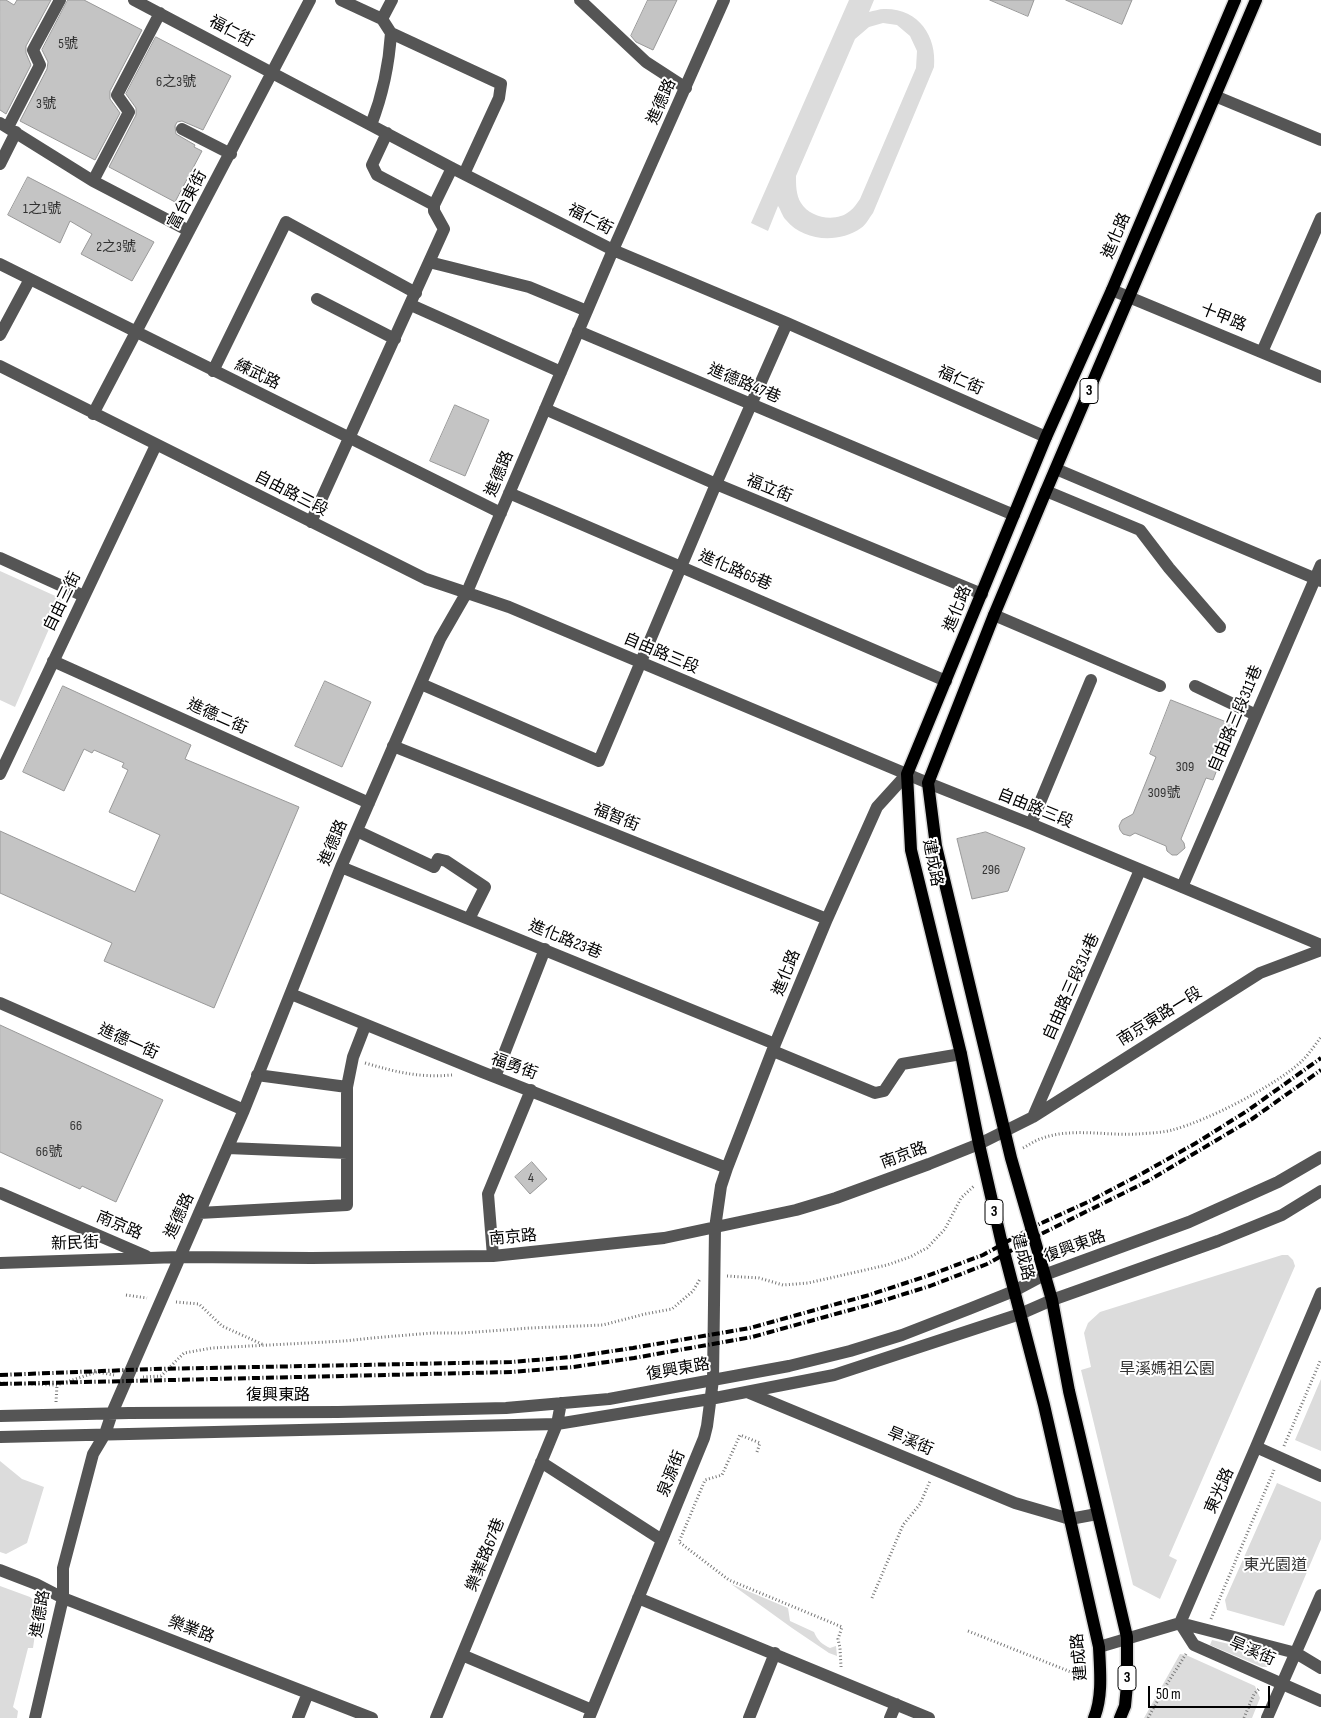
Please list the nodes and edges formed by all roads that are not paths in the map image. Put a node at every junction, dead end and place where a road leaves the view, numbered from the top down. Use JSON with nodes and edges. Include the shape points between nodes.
{"nodes":[{"id":1,"x":60,"y":0,"type":"edge"},
{"id":2,"x":134,"y":0,"type":"edge"},
{"id":3,"x":310,"y":0,"type":"edge"},
{"id":4,"x":341,"y":0,"type":"edge"},
{"id":5,"x":392,"y":0,"type":"edge"},
{"id":6,"x":580,"y":0,"type":"edge"},
{"id":7,"x":724,"y":0,"type":"edge"},
{"id":8,"x":1235,"y":0,"type":"edge"},
{"id":9,"x":1256,"y":0,"type":"edge"},
{"id":10,"x":160,"y":13,"type":"junction"},
{"id":11,"x":382,"y":19,"type":"junction"},
{"id":12,"x":391,"y":33,"type":"junction"},
{"id":13,"x":273,"y":72,"type":"junction"},
{"id":14,"x":686,"y":88,"type":"junction"},
{"id":15,"x":1215,"y":96,"type":"junction"},
{"id":16,"x":371,"y":125,"type":"junction"},
{"id":17,"x":8,"y":127,"type":"edge"},
{"id":18,"x":182,"y":129,"type":"dead end"},
{"id":19,"x":387,"y":133,"type":"junction"},
{"id":20,"x":1321,"y":140,"type":"edge"},
{"id":21,"x":230,"y":154,"type":"junction"},
{"id":22,"x":0,"y":164,"type":"edge"},
{"id":23,"x":458,"y":171,"type":"junction"},
{"id":24,"x":94,"y":180,"type":"junction"},
{"id":25,"x":434,"y":205,"type":"junction"},
{"id":26,"x":1321,"y":218,"type":"edge"},
{"id":27,"x":189,"y":231,"type":"junction"},
{"id":28,"x":614,"y":250,"type":"junction"},
{"id":29,"x":429,"y":262,"type":"junction"},
{"id":30,"x":0,"y":264,"type":"edge"},
{"id":31,"x":30,"y":279,"type":"junction"},
{"id":32,"x":1112,"y":290,"type":"junction"},
{"id":33,"x":317,"y":298,"type":"dead end"},
{"id":34,"x":1129,"y":298,"type":"junction"},
{"id":35,"x":413,"y":299,"type":"junction"},
{"id":36,"x":587,"y":311,"type":"junction"},
{"id":37,"x":787,"y":323,"type":"junction"},
{"id":38,"x":578,"y":331,"type":"junction"},
{"id":39,"x":135,"y":332,"type":"junction"},
{"id":40,"x":0,"y":335,"type":"edge"},
{"id":41,"x":395,"y":339,"type":"junction"},
{"id":42,"x":1262,"y":352,"type":"junction"},
{"id":43,"x":0,"y":366,"type":"edge"},
{"id":44,"x":213,"y":371,"type":"junction"},
{"id":45,"x":561,"y":372,"type":"junction"},
{"id":46,"x":1321,"y":377,"type":"edge"},
{"id":47,"x":751,"y":404,"type":"junction"},
{"id":48,"x":545,"y":409,"type":"junction"},
{"id":49,"x":93,"y":414,"type":"junction"},
{"id":50,"x":1046,"y":437,"type":"junction"},
{"id":51,"x":350,"y":438,"type":"junction"},
{"id":52,"x":156,"y":445,"type":"junction"},
{"id":53,"x":1056,"y":469,"type":"junction"},
{"id":54,"x":716,"y":484,"type":"junction"},
{"id":55,"x":1046,"y":491,"type":"junction"},
{"id":56,"x":509,"y":493,"type":"junction"},
{"id":57,"x":501,"y":513,"type":"junction"},
{"id":58,"x":1014,"y":516,"type":"junction"},
{"id":59,"x":311,"y":522,"type":"junction"},
{"id":60,"x":0,"y":558,"type":"edge"},
{"id":61,"x":1321,"y":564,"type":"edge"},
{"id":62,"x":682,"y":566,"type":"junction"},
{"id":63,"x":1318,"y":580,"type":"edge"},
{"id":64,"x":467,"y":592,"type":"junction"},
{"id":65,"x":982,"y":594,"type":"junction"},
{"id":66,"x":84,"y":596,"type":"junction"},
{"id":67,"x":994,"y":615,"type":"junction"},
{"id":68,"x":1220,"y":627,"type":"dead end"},
{"id":69,"x":53,"y":661,"type":"junction"},
{"id":70,"x":641,"y":664,"type":"junction"},
{"id":71,"x":1091,"y":680,"type":"dead end"},
{"id":72,"x":946,"y":681,"type":"junction"},
{"id":73,"x":420,"y":684,"type":"junction"},
{"id":74,"x":1160,"y":686,"type":"dead end"},
{"id":75,"x":1195,"y":686,"type":"dead end"},
{"id":76,"x":1256,"y":715,"type":"junction"},
{"id":77,"x":393,"y":746,"type":"junction"},
{"id":78,"x":0,"y":774,"type":"edge"},
{"id":79,"x":907,"y":774,"type":"junction"},
{"id":80,"x":928,"y":783,"type":"junction"},
{"id":81,"x":369,"y":803,"type":"junction"},
{"id":82,"x":1031,"y":824,"type":"junction"},
{"id":83,"x":357,"y":831,"type":"junction"},
{"id":84,"x":342,"y":867,"type":"junction"},
{"id":85,"x":1140,"y":870,"type":"junction"},
{"id":86,"x":1182,"y":886,"type":"junction"},
{"id":87,"x":469,"y":919,"type":"junction"},
{"id":88,"x":827,"y":919,"type":"junction"},
{"id":89,"x":1321,"y":945,"type":"edge"},
{"id":90,"x":544,"y":949,"type":"junction"},
{"id":91,"x":1321,"y":950,"type":"edge"},
{"id":92,"x":291,"y":994,"type":"junction"},
{"id":93,"x":0,"y":1003,"type":"edge"},
{"id":94,"x":365,"y":1026,"type":"junction"},
{"id":95,"x":774,"y":1047,"type":"junction"},
{"id":96,"x":961,"y":1054,"type":"junction"},
{"id":97,"x":258,"y":1075,"type":"junction"},
{"id":98,"x":494,"y":1077,"type":"junction"},
{"id":99,"x":347,"y":1087,"type":"junction"},
{"id":100,"x":531,"y":1090,"type":"junction"},
{"id":101,"x":244,"y":1110,"type":"junction"},
{"id":102,"x":1027,"y":1119,"type":"junction"},
{"id":103,"x":1005,"y":1130,"type":"junction"},
{"id":104,"x":979,"y":1144,"type":"junction"},
{"id":105,"x":228,"y":1148,"type":"junction"},
{"id":106,"x":347,"y":1152,"type":"junction"},
{"id":107,"x":1321,"y":1157,"type":"edge"},
{"id":108,"x":727,"y":1168,"type":"junction"},
{"id":109,"x":1321,"y":1191,"type":"edge"},
{"id":110,"x":0,"y":1193,"type":"edge"},
{"id":111,"x":199,"y":1213,"type":"junction"},
{"id":112,"x":715,"y":1228,"type":"junction"},
{"id":113,"x":493,"y":1256,"type":"junction"},
{"id":114,"x":179,"y":1257,"type":"junction"},
{"id":115,"x":151,"y":1258,"type":"junction"},
{"id":116,"x":0,"y":1263,"type":"edge"},
{"id":117,"x":1044,"y":1276,"type":"junction"},
{"id":118,"x":1014,"y":1291,"type":"junction"},
{"id":119,"x":1052,"y":1300,"type":"junction"},
{"id":120,"x":1320,"y":1301,"type":"edge"},
{"id":121,"x":1020,"y":1314,"type":"junction"},
{"id":122,"x":714,"y":1380,"type":"junction"},
{"id":123,"x":746,"y":1392,"type":"junction"},
{"id":124,"x":710,"y":1399,"type":"junction"},
{"id":125,"x":561,"y":1403,"type":"junction"},
{"id":126,"x":112,"y":1413,"type":"junction"},
{"id":127,"x":0,"y":1416,"type":"edge"},
{"id":128,"x":557,"y":1424,"type":"junction"},
{"id":129,"x":105,"y":1434,"type":"junction"},
{"id":130,"x":0,"y":1437,"type":"edge"},
{"id":131,"x":1256,"y":1447,"type":"junction"},
{"id":132,"x":541,"y":1462,"type":"junction"},
{"id":133,"x":1321,"y":1476,"type":"edge"},
{"id":134,"x":1097,"y":1514,"type":"junction"},
{"id":135,"x":1070,"y":1519,"type":"junction"},
{"id":136,"x":662,"y":1540,"type":"junction"},
{"id":137,"x":0,"y":1570,"type":"edge"},
{"id":138,"x":1321,"y":1595,"type":"edge"},
{"id":139,"x":63,"y":1598,"type":"junction"},
{"id":140,"x":638,"y":1598,"type":"junction"},
{"id":141,"x":1180,"y":1623,"type":"junction"},
{"id":142,"x":1127,"y":1637,"type":"junction"},
{"id":143,"x":1099,"y":1647,"type":"junction"},
{"id":144,"x":1296,"y":1653,"type":"junction"},
{"id":145,"x":774,"y":1654,"type":"junction"},
{"id":146,"x":462,"y":1655,"type":"junction"},
{"id":147,"x":1321,"y":1668,"type":"edge"},
{"id":148,"x":1282,"y":1683,"type":"junction"},
{"id":149,"x":308,"y":1693,"type":"junction"},
{"id":150,"x":1321,"y":1701,"type":"edge"},
{"id":151,"x":896,"y":1704,"type":"junction"},
{"id":152,"x":590,"y":1714,"type":"edge"},
{"id":153,"x":35,"y":1718,"type":"edge"},
{"id":154,"x":298,"y":1718,"type":"edge"},
{"id":155,"x":372,"y":1718,"type":"edge"},
{"id":156,"x":436,"y":1718,"type":"edge"},
{"id":157,"x":749,"y":1718,"type":"edge"},
{"id":158,"x":890,"y":1718,"type":"edge"},
{"id":159,"x":929,"y":1718,"type":"edge"},
{"id":160,"x":1094,"y":1718,"type":"edge"},
{"id":161,"x":1120,"y":1718,"type":"edge"},
{"id":162,"x":1267,"y":1718,"type":"edge"}],
"edges":[{"from":1,"to":17,"type":"street","via":[[33,50],[40,65]]},
{"from":2,"to":10,"type":"street","name":"福仁街"},
{"from":3,"to":13,"type":"street","name":"富台東街"},
{"from":4,"to":11,"type":"street"},
{"from":5,"to":11,"type":"street"},
{"from":6,"to":14,"type":"street","via":[[646,62]]},
{"from":7,"to":14,"type":"street","name":"進德路"},
{"from":8,"to":32,"type":"main road","name":"進化路","number":"3"},
{"from":9,"to":15,"type":"main road","number":"3"},
{"from":10,"to":13,"type":"street","name":"福仁街"},
{"from":10,"to":24,"type":"street","via":[[117,95],[129,112]]},
{"from":11,"to":12,"type":"street"},
{"from":12,"to":16,"type":"street","via":[[382,98]]},
{"from":12,"to":23,"type":"street","via":[[501,84],[499,98]]},
{"from":13,"to":16,"type":"street","name":"福仁街"},
{"from":13,"to":21,"type":"street","name":"富台東街"},
{"from":14,"to":28,"type":"street","name":"進德路"},
{"from":15,"to":20,"type":"street"},
{"from":15,"to":34,"type":"main road","number":"3"},
{"from":16,"to":19,"type":"street","name":"福仁街"},
{"from":17,"to":22,"type":"street"},
{"from":17,"to":24,"type":"street"},
{"from":18,"to":21,"type":"street"},
{"from":19,"to":23,"type":"street","name":"福仁街"},
{"from":19,"to":25,"type":"street","via":[[372,165],[377,175]]},
{"from":21,"to":27,"type":"street","name":"富台東街"},
{"from":23,"to":25,"type":"street"},
{"from":23,"to":28,"type":"street","name":"福仁街"},
{"from":24,"to":27,"type":"street"},
{"from":25,"to":29,"type":"street","via":[[444,229]]},
{"from":26,"to":42,"type":"street"},
{"from":27,"to":39,"type":"street","name":"富台東街"},
{"from":28,"to":36,"type":"street","name":"進德路"},
{"from":28,"to":37,"type":"street","name":"福仁街"},
{"from":29,"to":35,"type":"street"},
{"from":29,"to":36,"type":"street","via":[[529,288]]},
{"from":30,"to":31,"type":"street","name":"練武路"},
{"from":31,"to":39,"type":"street","name":"練武路"},
{"from":31,"to":40,"type":"street"},
{"from":32,"to":34,"type":"street","name":"十甲路"},
{"from":32,"to":50,"type":"main road","name":"進化路","number":"3"},
{"from":33,"to":41,"type":"street"},
{"from":34,"to":42,"type":"street","name":"十甲路"},
{"from":34,"to":53,"type":"main road","number":"3"},
{"from":35,"to":41,"type":"street"},
{"from":35,"to":44,"type":"street","via":[[286,222]]},
{"from":35,"to":45,"type":"street"},
{"from":36,"to":38,"type":"street","name":"進德路"},
{"from":37,"to":47,"type":"street"},
{"from":37,"to":50,"type":"street","name":"福仁街"},
{"from":38,"to":45,"type":"street","name":"進德路"},
{"from":38,"to":47,"type":"street","name":"進德路47巷"},
{"from":39,"to":44,"type":"street","name":"練武路"},
{"from":39,"to":49,"type":"street","name":"富台東街"},
{"from":41,"to":51,"type":"street"},
{"from":42,"to":46,"type":"street","name":"十甲路"},
{"from":43,"to":49,"type":"street","name":"自由路三段"},
{"from":44,"to":51,"type":"street","name":"練武路"},
{"from":45,"to":48,"type":"street","name":"進德路"},
{"from":47,"to":54,"type":"street"},
{"from":47,"to":58,"type":"street","name":"進德路47巷"},
{"from":48,"to":54,"type":"street","name":"福立街"},
{"from":48,"to":56,"type":"street","name":"進德路"},
{"from":49,"to":52,"type":"street","name":"自由路三段"},
{"from":50,"to":58,"type":"main road","name":"進化路","number":"3"},
{"from":51,"to":57,"type":"street","name":"練武路"},
{"from":51,"to":59,"type":"street"},
{"from":52,"to":59,"type":"street","name":"自由路三段"},
{"from":52,"to":66,"type":"street","name":"自由三街"},
{"from":53,"to":55,"type":"main road","number":"3"},
{"from":53,"to":63,"type":"street"},
{"from":54,"to":62,"type":"street"},
{"from":54,"to":65,"type":"street","name":"福立街"},
{"from":55,"to":67,"type":"main road","number":"3"},
{"from":55,"to":68,"type":"street","via":[[1140,530]]},
{"from":56,"to":57,"type":"street","name":"進德路"},
{"from":56,"to":62,"type":"street","name":"進化路65巷"},
{"from":57,"to":64,"type":"street","name":"進德路"},
{"from":58,"to":65,"type":"main road","name":"進化路","number":"3"},
{"from":59,"to":64,"type":"street","name":"自由路三段","via":[[426,579]]},
{"from":60,"to":66,"type":"street"},
{"from":61,"to":63,"type":"street","name":"自由路三段311巷"},
{"from":62,"to":70,"type":"street"},
{"from":62,"to":72,"type":"street","name":"進化路65巷"},
{"from":63,"to":76,"type":"street","name":"自由路三段311巷"},
{"from":64,"to":70,"type":"street","name":"自由路三段","via":[[510,607]]},
{"from":64,"to":73,"type":"street","name":"進德路","via":[[440,639]]},
{"from":65,"to":72,"type":"main road","name":"進化路","number":"3"},
{"from":66,"to":69,"type":"street","name":"自由三街"},
{"from":67,"to":74,"type":"street"},
{"from":67,"to":80,"type":"main road","number":"3"},
{"from":69,"to":78,"type":"street","name":"自由三街"},
{"from":69,"to":81,"type":"street","name":"進德二街"},
{"from":70,"to":73,"type":"street","via":[[599,761]]},
{"from":70,"to":79,"type":"street","name":"自由路三段"},
{"from":71,"to":82,"type":"street"},
{"from":72,"to":79,"type":"main road","name":"進化路","number":"3"},
{"from":73,"to":77,"type":"street","name":"進德路"},
{"from":75,"to":76,"type":"street"},
{"from":76,"to":86,"type":"street","name":"自由路三段311巷"},
{"from":77,"to":81,"type":"street","name":"進德路"},
{"from":77,"to":88,"type":"street","name":"福智街"},
{"from":79,"to":80,"type":"street","name":"自由路三段"},
{"from":79,"to":88,"type":"street","name":"進化路","via":[[877,807]]},
{"from":79,"to":96,"type":"main road","name":"建成路","number":"3","via":[[910,850]]},
{"from":80,"to":82,"type":"street","name":"自由路三段"},
{"from":80,"to":103,"type":"main road","name":"建成路","number":"3","via":[[936,846]]},
{"from":81,"to":83,"type":"street","name":"進德路"},
{"from":82,"to":85,"type":"street","name":"自由路三段"},
{"from":83,"to":84,"type":"street","name":"進德路"},
{"from":83,"to":87,"type":"street","via":[[434,867],[438,859],[446,861],[485,887]]},
{"from":84,"to":87,"type":"street","name":"進化路23巷"},
{"from":84,"to":92,"type":"street","name":"進德路"},
{"from":85,"to":86,"type":"street","name":"自由路三段"},
{"from":85,"to":102,"type":"street","name":"自由路三段314巷"},
{"from":86,"to":89,"type":"street","name":"自由路三段"},
{"from":87,"to":90,"type":"street","name":"進化路23巷"},
{"from":88,"to":95,"type":"street","name":"進化路"},
{"from":90,"to":95,"type":"street","name":"進化路23巷"},
{"from":90,"to":98,"type":"street"},
{"from":91,"to":102,"type":"street","name":"南京東路一段","via":[[1260,973]]},
{"from":92,"to":94,"type":"street","name":"福勇街"},
{"from":92,"to":97,"type":"street","name":"進德路"},
{"from":93,"to":101,"type":"street","name":"進德一街"},
{"from":94,"to":98,"type":"street","name":"福勇街"},
{"from":94,"to":99,"type":"street","via":[[353,1057]]},
{"from":95,"to":96,"type":"street","name":"進化路23巷","via":[[876,1093],[884,1091],[902,1064]]},
{"from":95,"to":108,"type":"street","name":"進化路"},
{"from":96,"to":104,"type":"main road","name":"建成路","number":"3"},
{"from":97,"to":99,"type":"street"},
{"from":97,"to":101,"type":"street","name":"進德路"},
{"from":98,"to":100,"type":"street","name":"福勇街"},
{"from":99,"to":106,"type":"street"},
{"from":100,"to":108,"type":"street","name":"福勇街"},
{"from":100,"to":113,"type":"street","via":[[488,1194]]},
{"from":101,"to":105,"type":"street","name":"進德路"},
{"from":102,"to":103,"type":"street","name":"南京路"},
{"from":103,"to":104,"type":"street","name":"南京路"},
{"from":103,"to":117,"type":"main road","name":"建成路","number":"3"},
{"from":104,"to":112,"type":"street","name":"南京路","via":[[819,1203]]},
{"from":104,"to":118,"type":"main road","name":"建成路","number":"3"},
{"from":105,"to":106,"type":"street"},
{"from":105,"to":111,"type":"street","name":"進德路"},
{"from":106,"to":111,"type":"street","via":[[347,1205]]},
{"from":107,"to":117,"type":"street","name":"復興東路","via":[[1278,1182],[1189,1222]]},
{"from":108,"to":112,"type":"street","name":"進化路"},
{"from":109,"to":119,"type":"street","name":"復興東路","via":[[1282,1215],[1218,1241]]},
{"from":110,"to":115,"type":"street","name":"南京路"},
{"from":111,"to":114,"type":"street","name":"進德路"},
{"from":112,"to":113,"type":"street","name":"南京路","via":[[664,1238]]},
{"from":112,"to":122,"type":"street","name":"泉源街"},
{"from":113,"to":114,"type":"street","name":"南京路"},
{"from":114,"to":115,"type":"street","name":"南京路"},
{"from":114,"to":126,"type":"street","name":"進德路"},
{"from":115,"to":116,"type":"street","name":"新民街"},
{"from":117,"to":118,"type":"street","name":"復興東路"},
{"from":117,"to":119,"type":"main road","name":"建成路","number":"3"},
{"from":118,"to":121,"type":"main road","name":"建成路","number":"3"},
{"from":118,"to":122,"type":"street","name":"復興東路","via":[[902,1335],[850,1351]]},
{"from":119,"to":121,"type":"street","name":"復興東路"},
{"from":119,"to":134,"type":"main road","name":"建成路","number":"3"},
{"from":120,"to":131,"type":"street","name":"東光路"},
{"from":121,"to":123,"type":"street","name":"復興東路","via":[[834,1375]]},
{"from":121,"to":135,"type":"main road","name":"建成路","number":"3"},
{"from":122,"to":123,"type":"street","name":"旱溪街"},
{"from":122,"to":124,"type":"street","name":"泉源街"},
{"from":122,"to":125,"type":"street","name":"復興東路","via":[[609,1399]]},
{"from":123,"to":124,"type":"street","name":"復興東路"},
{"from":123,"to":135,"type":"street","name":"旱溪街","via":[[1015,1503]]},
{"from":124,"to":128,"type":"street","name":"復興東路"},
{"from":124,"to":136,"type":"street","name":"泉源街","via":[[704,1438]]},
{"from":125,"to":126,"type":"street","name":"復興東路","via":[[452,1410]]},
{"from":125,"to":128,"type":"street","name":"樂業路67巷"},
{"from":126,"to":127,"type":"street","name":"復興東路"},
{"from":126,"to":129,"type":"street","name":"進德路"},
{"from":128,"to":129,"type":"street","name":"復興東路"},
{"from":128,"to":132,"type":"street","name":"樂業路67巷"},
{"from":129,"to":130,"type":"street","name":"復興東路"},
{"from":129,"to":139,"type":"street","name":"進德路","via":[[93,1454],[63,1568]]},
{"from":131,"to":133,"type":"street"},
{"from":131,"to":141,"type":"street","name":"東光路"},
{"from":132,"to":136,"type":"street"},
{"from":132,"to":146,"type":"street","name":"樂業路67巷"},
{"from":134,"to":135,"type":"street","name":"旱溪街"},
{"from":134,"to":142,"type":"main road","name":"建成路","number":"3"},
{"from":135,"to":143,"type":"main road","name":"建成路","number":"3"},
{"from":136,"to":140,"type":"street","name":"泉源街"},
{"from":137,"to":139,"type":"street","name":"樂業路"},
{"from":138,"to":144,"type":"street"},
{"from":139,"to":149,"type":"street","name":"樂業路"},
{"from":139,"to":153,"type":"street","name":"進德路"},
{"from":140,"to":145,"type":"street"},
{"from":140,"to":152,"type":"street","name":"泉源街"},
{"from":141,"to":142,"type":"street"},
{"from":141,"to":144,"type":"street","name":"旱溪街"},
{"from":141,"to":148,"type":"street","name":"旱溪街","via":[[1194,1645]]},
{"from":142,"to":143,"type":"street"},
{"from":142,"to":161,"type":"main road","name":"建成路","number":"3","via":[[1127,1685]]},
{"from":143,"to":160,"type":"main road","name":"建成路","number":"3","via":[[1100,1683]]},
{"from":144,"to":147,"type":"street","name":"旱溪街"},
{"from":144,"to":148,"type":"street"},
{"from":145,"to":151,"type":"street"},
{"from":145,"to":157,"type":"street"},
{"from":146,"to":152,"type":"street"},
{"from":146,"to":156,"type":"street","name":"樂業路67巷"},
{"from":148,"to":150,"type":"street","name":"旱溪街"},
{"from":148,"to":162,"type":"street"},
{"from":149,"to":154,"type":"street"},
{"from":149,"to":155,"type":"street","name":"樂業路"},
{"from":151,"to":158,"type":"street"},
{"from":151,"to":159,"type":"street"}]}
